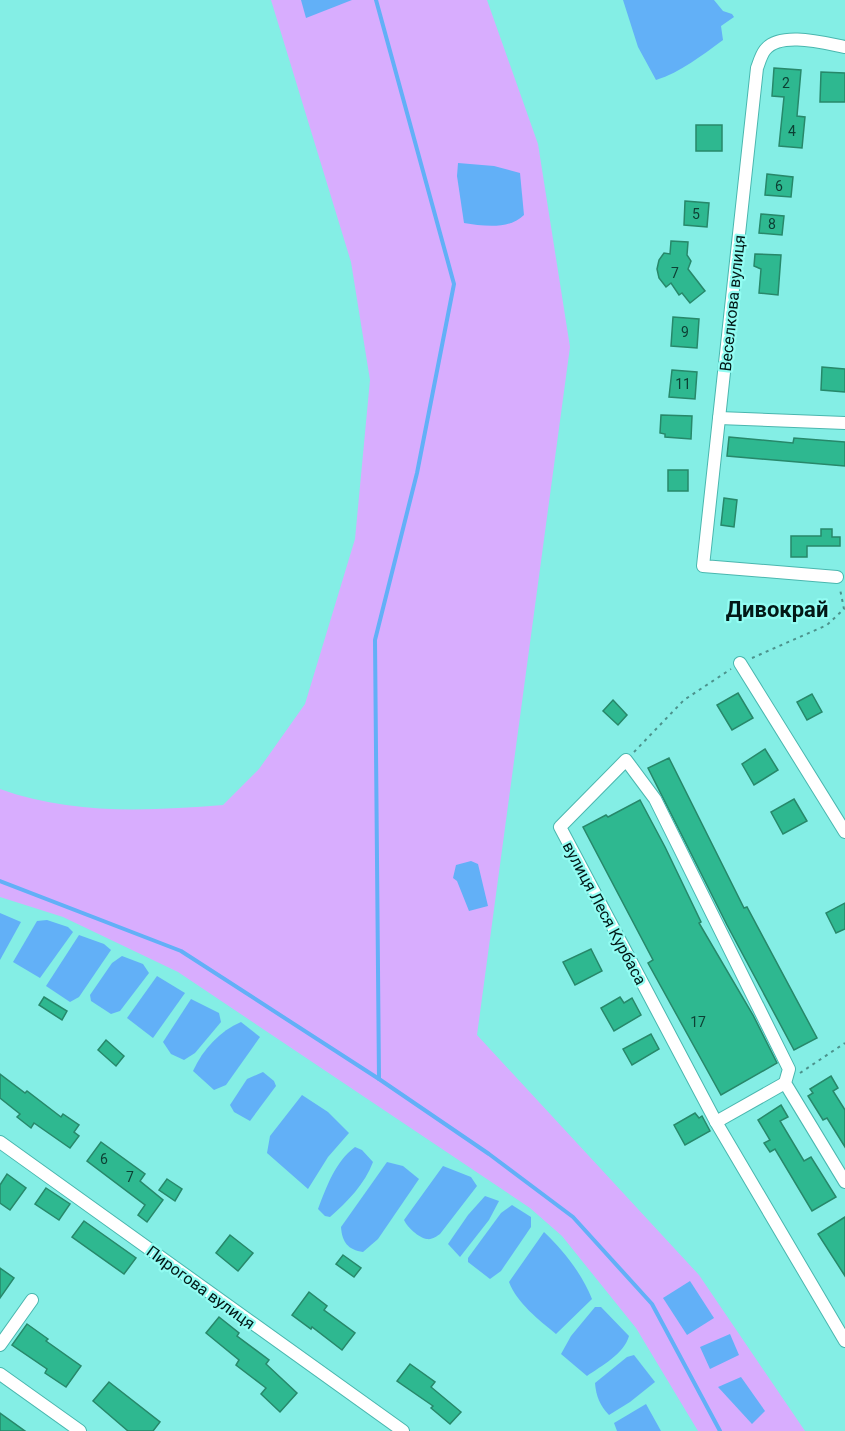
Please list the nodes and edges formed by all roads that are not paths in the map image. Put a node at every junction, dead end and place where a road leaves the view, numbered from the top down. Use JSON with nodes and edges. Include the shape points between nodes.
{"nodes":[{"id":1,"x":845,"y":47,"type":"edge"},
{"id":2,"x":719,"y":418,"type":"junction"},
{"id":3,"x":845,"y":423,"type":"edge"},
{"id":4,"x":837,"y":577,"type":"dead end"},
{"id":5,"x":740,"y":663,"type":"dead end"},
{"id":6,"x":845,"y":832,"type":"edge"},
{"id":7,"x":785,"y":1083,"type":"junction"},
{"id":8,"x":716,"y":1122,"type":"junction"},
{"id":9,"x":0,"y":1142,"type":"edge"},
{"id":10,"x":845,"y":1182,"type":"edge"},
{"id":11,"x":32,"y":1300,"type":"dead end"},
{"id":12,"x":845,"y":1341,"type":"edge"},
{"id":13,"x":0,"y":1345,"type":"edge"},
{"id":14,"x":0,"y":1374,"type":"edge"},
{"id":15,"x":80,"y":1431,"type":"edge"},
{"id":16,"x":403,"y":1431,"type":"edge"}],
"edges":[{"from":1,"to":2,"type":"street","name":"Веселкова вулиця","via":[[793,39],[771,44],[757,69]]},
{"from":2,"to":3,"type":"street"},
{"from":2,"to":4,"type":"street","name":"Веселкова вулиця","via":[[703,566]]},
{"from":5,"to":6,"type":"street"},
{"from":7,"to":8,"type":"street"},
{"from":7,"to":8,"type":"street","name":"вулиця Леся Курбаса","via":[[789,1069],[784,1058],[655,799],[626,760],[560,827]]},
{"from":7,"to":10,"type":"street","name":"вулиця Леся Курбаса"},
{"from":8,"to":12,"type":"street","name":"вулиця Леся Курбаса"},
{"from":9,"to":16,"type":"street","name":"Пирогова вулиця"},
{"from":11,"to":13,"type":"street"},
{"from":14,"to":15,"type":"street"}]}
